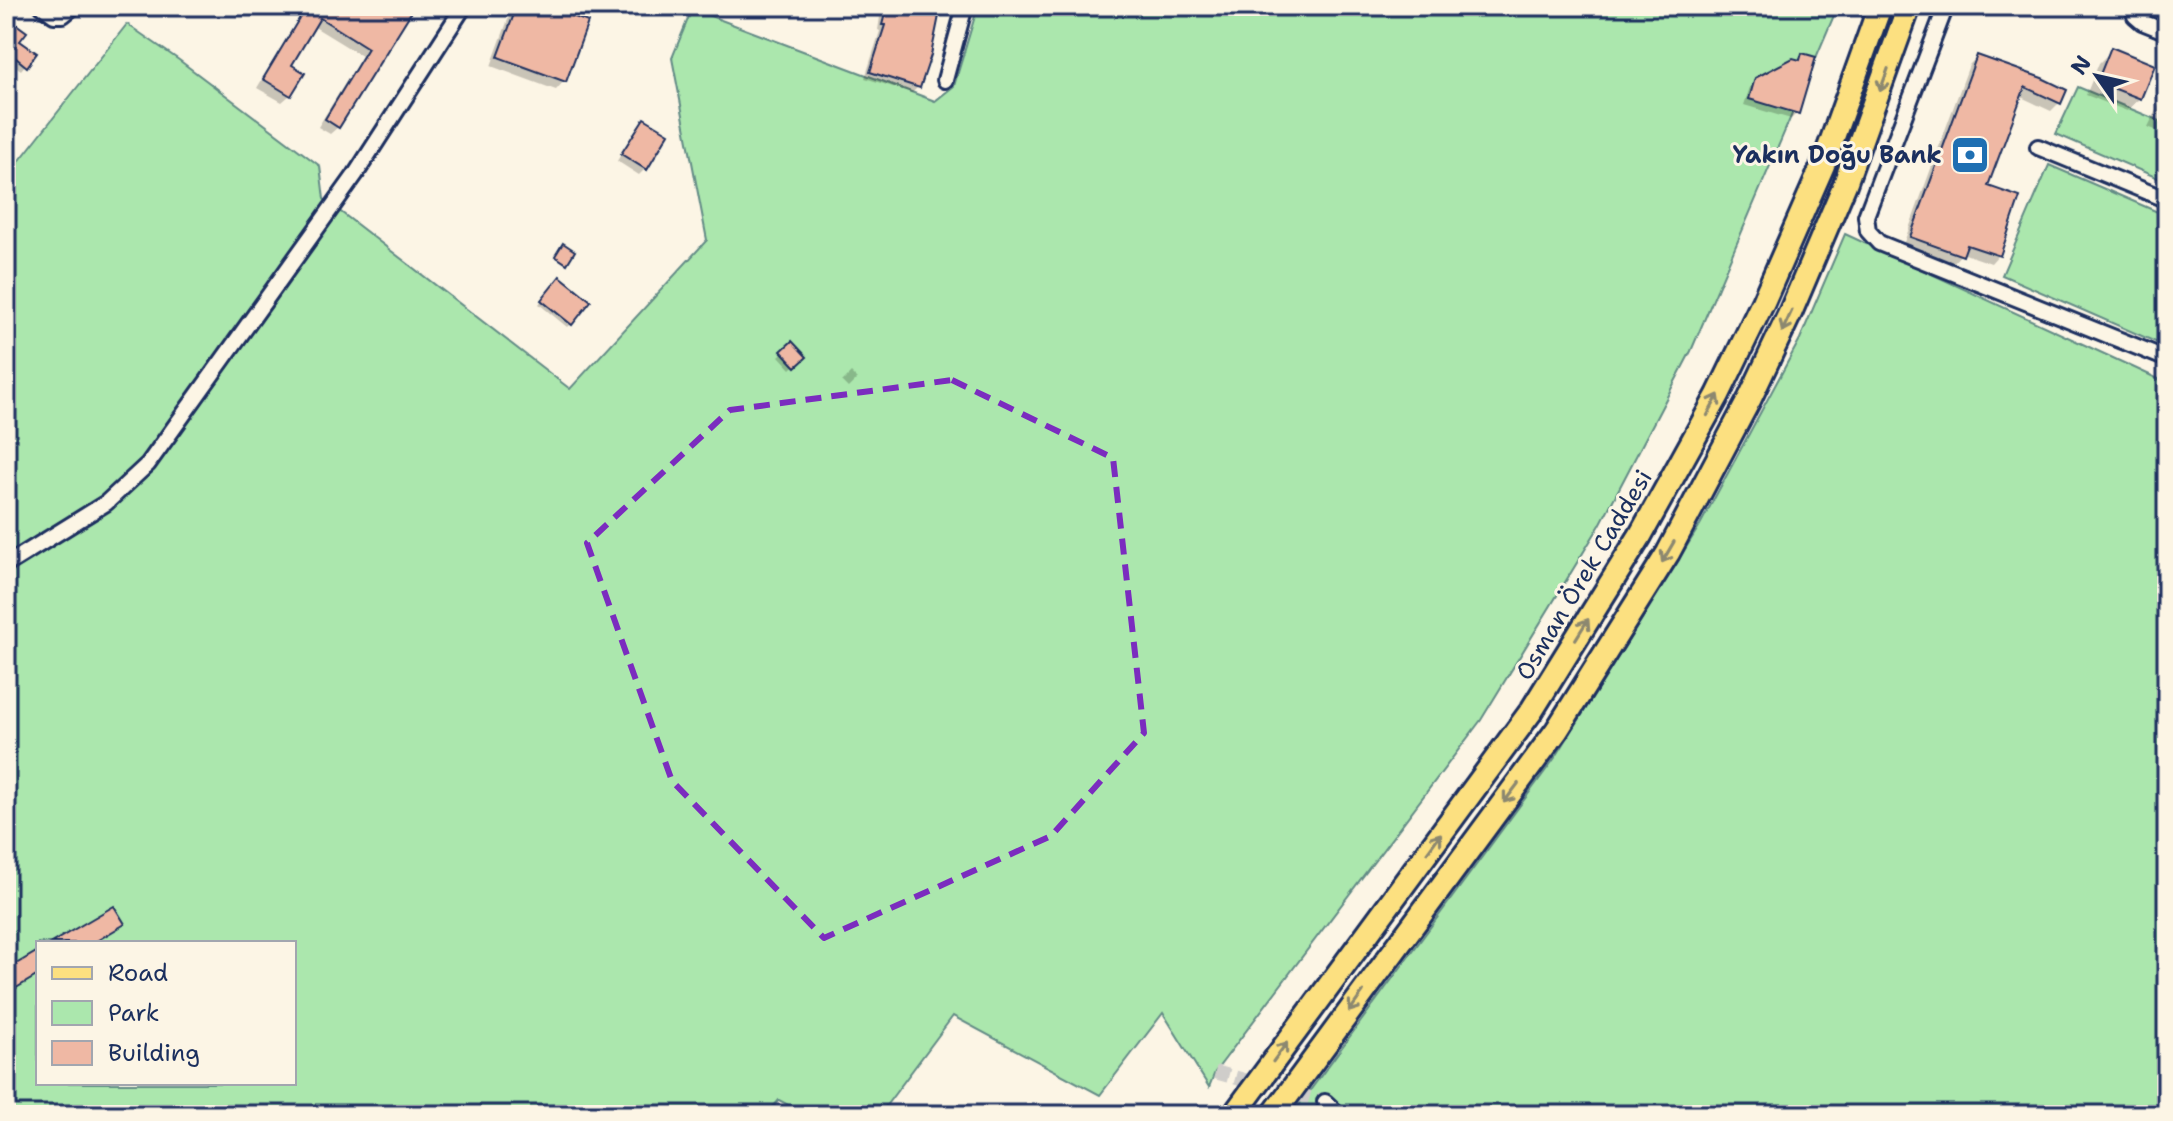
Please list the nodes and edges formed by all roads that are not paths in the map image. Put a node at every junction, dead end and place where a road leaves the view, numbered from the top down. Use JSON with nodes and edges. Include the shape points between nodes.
{"nodes":[{"id":1,"x":42,"y":6,"type":"edge"},
{"id":2,"x":74,"y":6,"type":"edge"},
{"id":3,"x":464,"y":6,"type":"edge"},
{"id":4,"x":965,"y":6,"type":"edge"},
{"id":5,"x":1880,"y":6,"type":"edge"},
{"id":6,"x":1909,"y":6,"type":"edge"},
{"id":7,"x":1946,"y":6,"type":"edge"},
{"id":8,"x":2134,"y":6,"type":"edge"},
{"id":9,"x":2167,"y":32,"type":"edge"},
{"id":10,"x":945,"y":80,"type":"dead end"},
{"id":11,"x":2038,"y":147,"type":"dead end"},
{"id":12,"x":2167,"y":200,"type":"edge"},
{"id":13,"x":2167,"y":359,"type":"edge"},
{"id":14,"x":6,"y":565,"type":"edge"},
{"id":15,"x":1325,"y":1102,"type":"tunnel mouth"},
{"id":16,"x":2167,"y":1111,"type":"edge"},
{"id":17,"x":1234,"y":1115,"type":"edge"},
{"id":18,"x":1273,"y":1115,"type":"edge"},
{"id":19,"x":1339,"y":1115,"type":"edge"},
{"id":20,"x":2156,"y":1115,"type":"edge"}],
"edges":[{"from":1,"to":2,"type":"street","via":[[54,15]]},
{"from":3,"to":14,"type":"street","via":[[355,175],[148,464],[106,503]]},
{"from":4,"to":10,"type":"street"},
{"from":17,"to":5,"type":"main road","name":"Osman Örek Caddesi","one_way":true,"via":[[1532,710],[1661,501],[1796,229]]},
{"from":6,"to":18,"type":"main road","one_way":true,"via":[[1845,184],[1791,311],[1668,553],[1557,730]]},
{"from":7,"to":13,"type":"street","via":[[1866,216],[1868,231],[1879,243]]},
{"from":8,"to":9,"type":"street","via":[[2140,20]]},
{"from":11,"to":12,"type":"street"},
{"from":15,"to":19,"type":"street"},
{"from":16,"to":20,"type":"street"}]}
